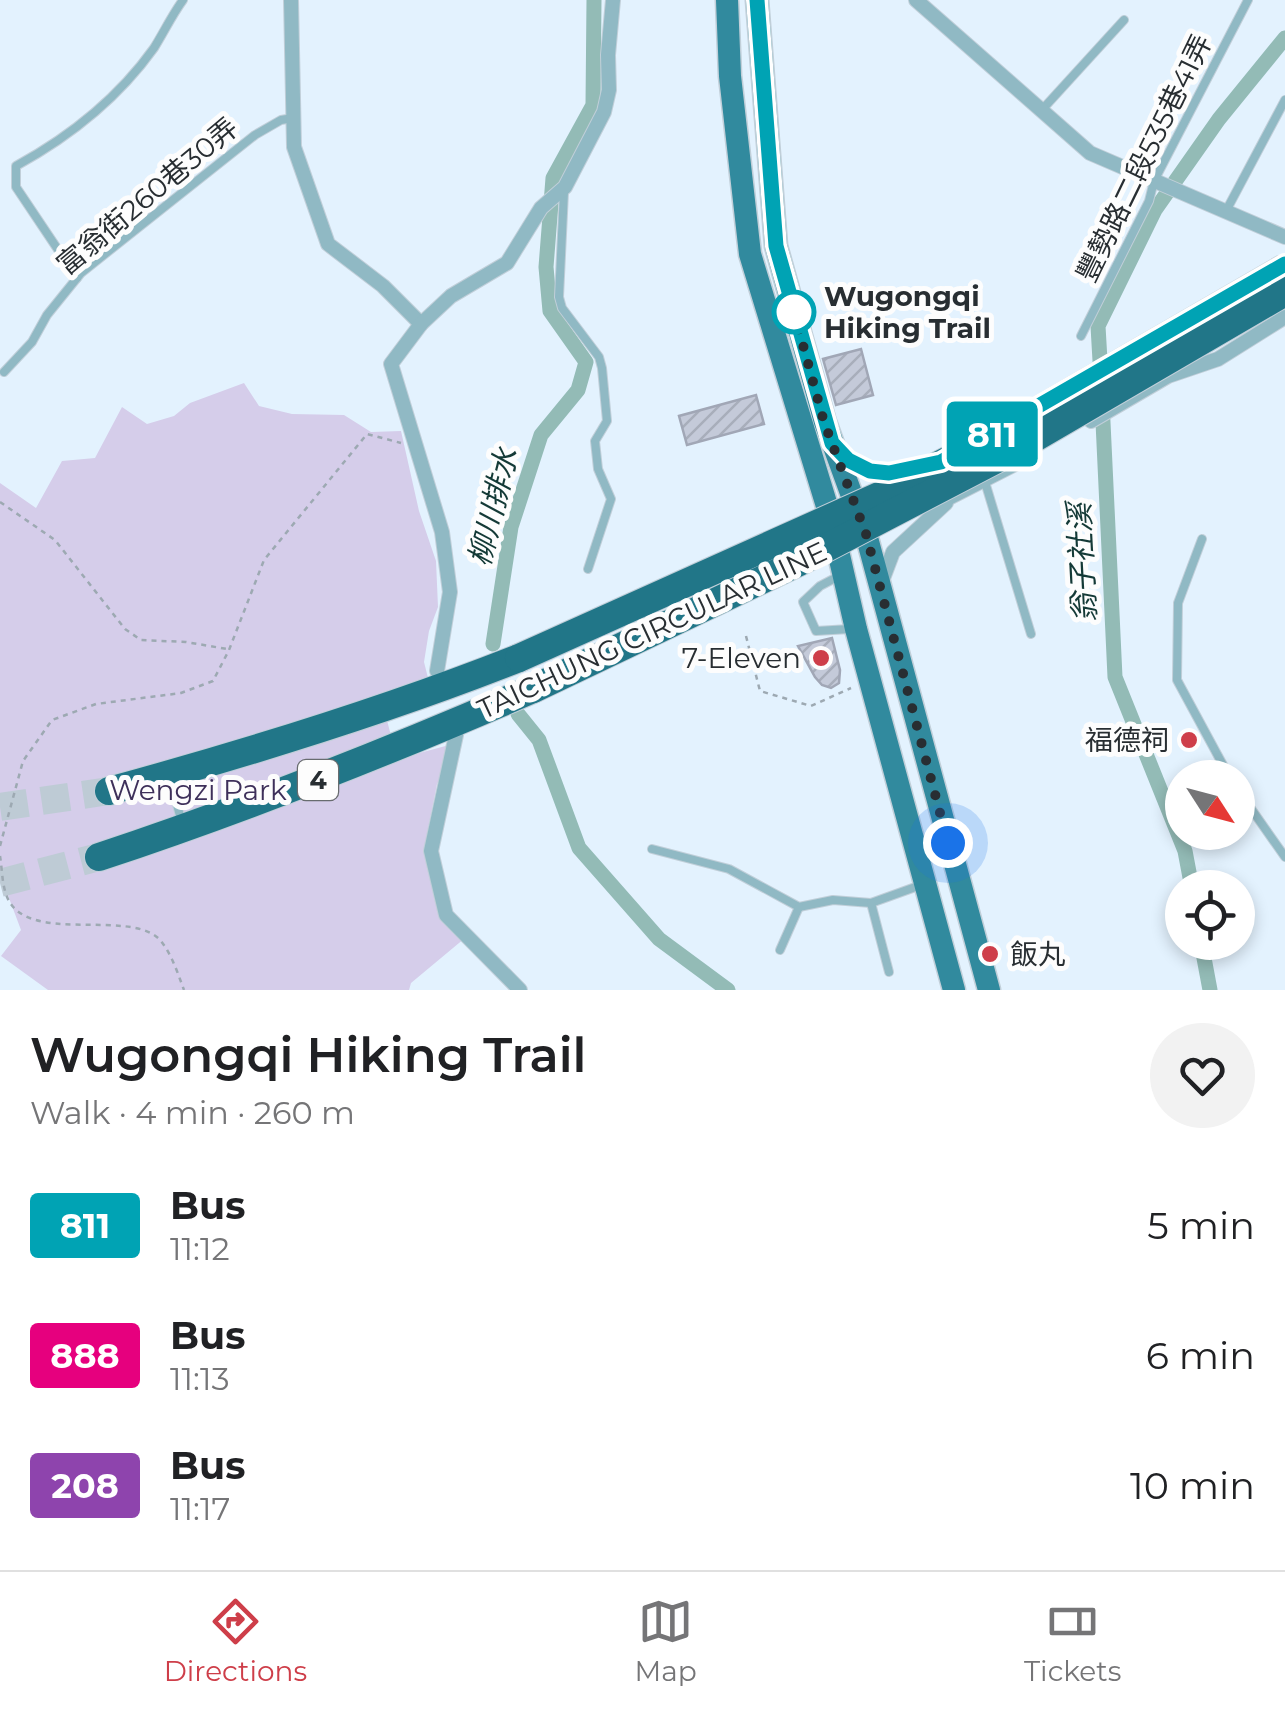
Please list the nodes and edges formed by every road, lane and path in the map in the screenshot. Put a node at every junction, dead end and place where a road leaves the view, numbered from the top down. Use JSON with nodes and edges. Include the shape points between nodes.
{"nodes":[{"id":1,"x":182,"y":0,"type":"edge"},
{"id":2,"x":290,"y":0,"type":"edge"},
{"id":3,"x":614,"y":0,"type":"edge"},
{"id":4,"x":726,"y":0,"type":"edge"},
{"id":5,"x":757,"y":0,"type":"edge"},
{"id":6,"x":916,"y":0,"type":"edge"},
{"id":7,"x":1248,"y":0,"type":"edge"},
{"id":8,"x":1124,"y":20,"type":"dead end"},
{"id":9,"x":1285,"y":100,"type":"edge"},
{"id":10,"x":1040,"y":112,"type":"junction"},
{"id":11,"x":293,"y":118,"type":"junction"},
{"id":12,"x":1159,"y":183,"type":"junction"},
{"id":13,"x":564,"y":188,"type":"junction"},
{"id":14,"x":1226,"y":211,"type":"junction"},
{"id":15,"x":1285,"y":238,"type":"edge"},
{"id":16,"x":1285,"y":266,"type":"edge"},
{"id":17,"x":77,"y":278,"type":"junction"},
{"id":18,"x":1285,"y":294,"type":"edge"},
{"id":19,"x":1285,"y":317,"type":"edge"},
{"id":20,"x":421,"y":324,"type":"junction"},
{"id":21,"x":1081,"y":336,"type":"dead end"},
{"id":22,"x":4,"y":372,"type":"dead end"},
{"id":23,"x":1168,"y":376,"type":"junction"},
{"id":24,"x":832,"y":443,"type":"junction"},
{"id":25,"x":417,"y":448,"type":"junction"},
{"id":26,"x":941,"y":462,"type":"junction"},
{"id":27,"x":985,"y":482,"type":"junction"},
{"id":28,"x":952,"y":498,"type":"junction"},
{"id":29,"x":0,"y":502,"type":"edge"},
{"id":30,"x":856,"y":503,"type":"junction"},
{"id":31,"x":830,"y":516,"type":"junction"},
{"id":32,"x":866,"y":534,"type":"junction"},
{"id":33,"x":1202,"y":538,"type":"dead end"},
{"id":34,"x":840,"y":563,"type":"junction"},
{"id":35,"x":588,"y":569,"type":"dead end"},
{"id":36,"x":883,"y":602,"type":"junction"},
{"id":37,"x":856,"y":628,"type":"junction"},
{"id":38,"x":1031,"y":634,"type":"dead end"},
{"id":39,"x":746,"y":636,"type":"dead end"},
{"id":40,"x":229,"y":650,"type":"junction"},
{"id":41,"x":436,"y":671,"type":"dead end"},
{"id":42,"x":870,"y":680,"type":"junction"},
{"id":43,"x":456,"y":735,"type":"dead end"},
{"id":44,"x":1220,"y":760,"type":"edge"},
{"id":45,"x":169,"y":775,"type":"junction"},
{"id":46,"x":109,"y":791,"type":"tunnel mouth"},
{"id":47,"x":1255,"y":814,"type":"edge"},
{"id":48,"x":183,"y":829,"type":"junction"},
{"id":49,"x":0,"y":846,"type":"edge"},
{"id":50,"x":652,"y":850,"type":"dead end"},
{"id":51,"x":0,"y":856,"type":"edge"},
{"id":52,"x":98,"y":857,"type":"tunnel mouth"},
{"id":53,"x":1285,"y":857,"type":"edge"},
{"id":54,"x":926,"y":883,"type":"junction"},
{"id":55,"x":871,"y":902,"type":"junction"},
{"id":56,"x":799,"y":907,"type":"junction"},
{"id":57,"x":780,"y":950,"type":"dead end"},
{"id":58,"x":888,"y":972,"type":"dead end"},
{"id":59,"x":184,"y":990,"type":"edge"},
{"id":60,"x":520,"y":990,"type":"edge"},
{"id":61,"x":954,"y":990,"type":"edge"},
{"id":62,"x":989,"y":990,"type":"edge"}],
"edges":[{"from":1,"to":17,"type":"lane","via":[[150,52],[108,100],[16,166],[16,188]]},
{"from":2,"to":11,"type":"street"},
{"from":3,"to":13,"type":"street","via":[[604,112]]},
{"from":4,"to":31,"type":"main road","via":[[750,254]]},
{"from":5,"to":24,"type":"main road","via":[[776,246]]},
{"from":6,"to":10,"type":"street"},
{"from":7,"to":12,"type":"lane","name":"豐勢路二段535巷41弄"},
{"from":8,"to":10,"type":"lane"},
{"from":9,"to":14,"type":"lane"},
{"from":10,"to":12,"type":"street","via":[[1090,153]]},
{"from":11,"to":17,"type":"lane","name":"富翁街260巷30弄","via":[[256,134]]},
{"from":11,"to":20,"type":"street","via":[[301,172],[328,244]]},
{"from":12,"to":14,"type":"street"},
{"from":12,"to":21,"type":"lane","name":"豐勢路二段535巷41弄"},
{"from":13,"to":20,"type":"street","via":[[541,208],[507,263],[451,296]]},
{"from":13,"to":35,"type":"lane","via":[[560,296],[599,357],[607,422],[595,442],[612,499]]},
{"from":14,"to":15,"type":"street"},
{"from":16,"to":26,"type":"street","bridge":true},
{"from":16,"to":45,"type":"highway","name":"TAICHUNG CIRCULAR LINE","number":"4","bridge":true,"via":[[888,492],[519,658],[376,712]]},
{"from":17,"to":22,"type":"lane","name":"富翁街260巷30弄"},
{"from":18,"to":23,"type":"street","via":[[1200,345]]},
{"from":18,"to":48,"type":"highway","name":"TAICHUNG CIRCULAR LINE","number":"4","bridge":true,"via":[[1014,450],[782,570],[533,688],[328,776]]},
{"from":19,"to":23,"type":"street","via":[[1218,359]]},
{"from":20,"to":25,"type":"street","via":[[391,364]]},
{"from":23,"to":27,"type":"street"},
{"from":24,"to":26,"type":"street","via":[[870,471]]},
{"from":24,"to":30,"type":"main road"},
{"from":25,"to":40,"type":"path","via":[[367,434],[264,560]]},
{"from":25,"to":41,"type":"street","via":[[442,532],[450,592]]},
{"from":26,"to":30,"type":"street"},
{"from":27,"to":28,"type":"street"},
{"from":27,"to":38,"type":"lane"},
{"from":28,"to":32,"type":"street"},
{"from":28,"to":36,"type":"street","via":[[893,552],[883,574]]},
{"from":29,"to":40,"type":"path","via":[[55,540],[141,640]]},
{"from":30,"to":31,"type":"street"},
{"from":30,"to":32,"type":"main road"},
{"from":31,"to":34,"type":"main road"},
{"from":32,"to":34,"type":"street"},
{"from":32,"to":36,"type":"main road"},
{"from":33,"to":44,"type":"lane","via":[[1178,603],[1177,680]]},
{"from":34,"to":37,"type":"main road"},
{"from":34,"to":37,"type":"lane","via":[[803,602],[816,631]]},
{"from":36,"to":62,"type":"main road"},
{"from":37,"to":42,"type":"main road"},
{"from":39,"to":42,"type":"path","via":[[760,691],[811,706]]},
{"from":40,"to":49,"type":"path","via":[[213,680],[181,694],[96,704],[52,720],[23,761]]},
{"from":42,"to":54,"type":"main road"},
{"from":43,"to":60,"type":"street","via":[[431,852],[446,915]]},
{"from":45,"to":46,"type":"highway","name":"TAICHUNG CIRCULAR LINE","number":"4"},
{"from":45,"to":48,"type":"lane"},
{"from":47,"to":53,"type":"lane"},
{"from":48,"to":52,"type":"highway","name":"TAICHUNG CIRCULAR LINE","number":"4"},
{"from":50,"to":56,"type":"lane","via":[[729,869]]},
{"from":51,"to":59,"type":"path","via":[[6,898],[19,912],[36,920],[142,929],[160,939]]},
{"from":54,"to":55,"type":"lane"},
{"from":54,"to":61,"type":"main road"},
{"from":55,"to":56,"type":"lane"},
{"from":55,"to":58,"type":"lane"},
{"from":56,"to":57,"type":"lane"}]}
